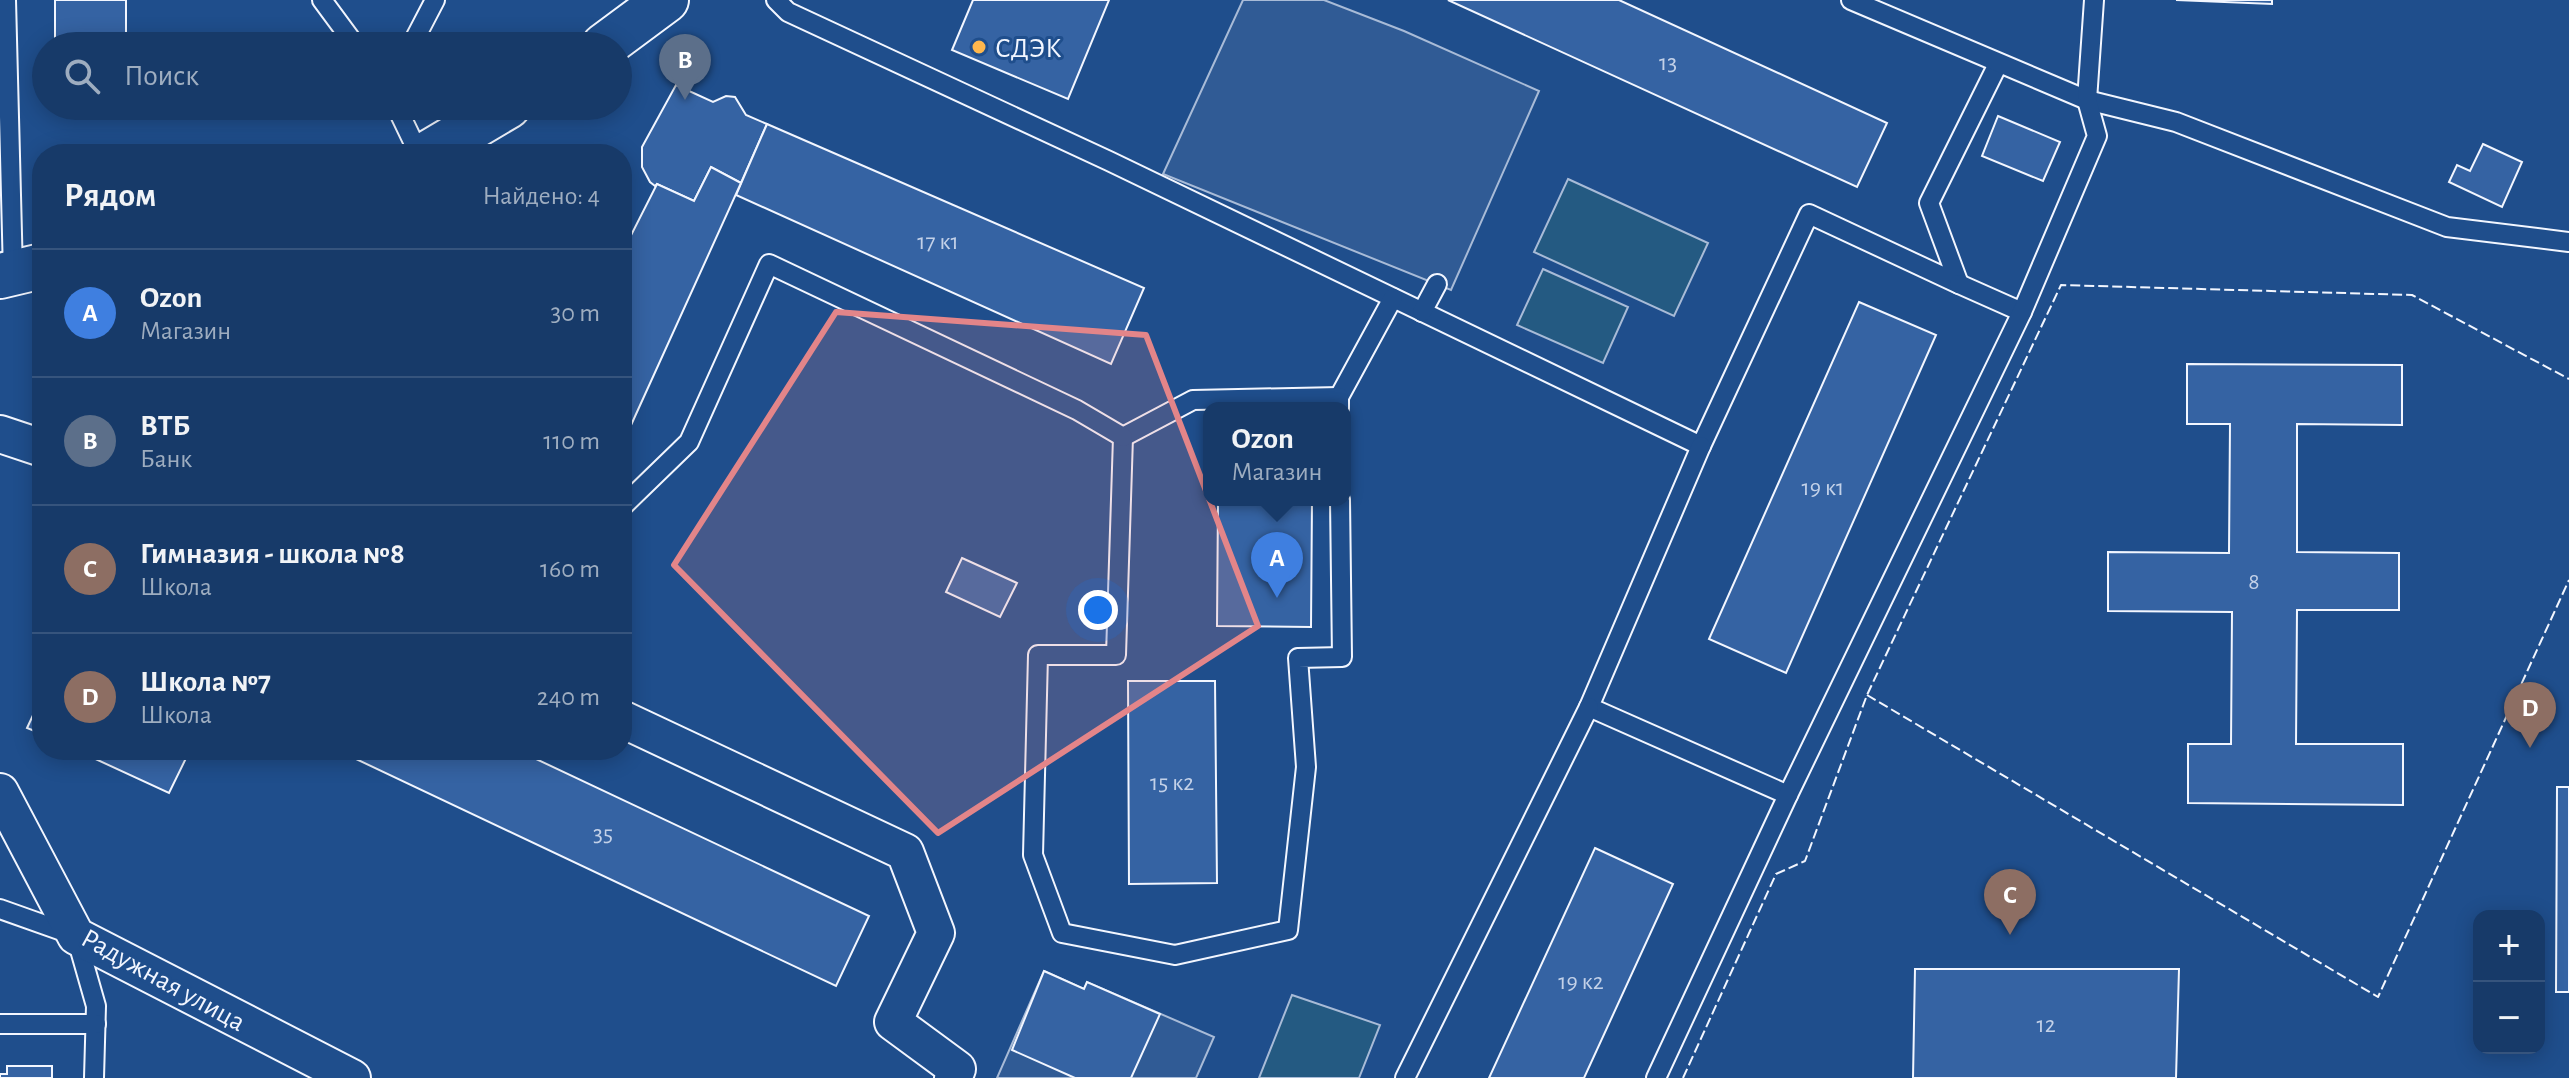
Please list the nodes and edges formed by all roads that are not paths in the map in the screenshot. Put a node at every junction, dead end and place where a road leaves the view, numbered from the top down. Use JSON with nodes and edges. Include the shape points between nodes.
{"nodes":[{"id":1,"x":6,"y":0,"type":"edge"},
{"id":2,"x":322,"y":0,"type":"edge"},
{"id":3,"x":435,"y":0,"type":"edge"},
{"id":4,"x":666,"y":0,"type":"edge"},
{"id":5,"x":776,"y":0,"type":"edge"},
{"id":6,"x":1851,"y":0,"type":"edge"},
{"id":7,"x":2094,"y":0,"type":"edge"},
{"id":8,"x":346,"y":32,"type":"edge"},
{"id":9,"x":418,"y":32,"type":"edge"},
{"id":10,"x":623,"y":32,"type":"edge"},
{"id":11,"x":1998,"y":64,"type":"junction"},
{"id":12,"x":2087,"y":100,"type":"junction"},
{"id":13,"x":403,"y":120,"type":"edge"},
{"id":14,"x":484,"y":120,"type":"edge"},
{"id":15,"x":414,"y":144,"type":"edge"},
{"id":16,"x":444,"y":144,"type":"edge"},
{"id":17,"x":2569,"y":242,"type":"edge"},
{"id":18,"x":18,"y":272,"type":"edge"},
{"id":19,"x":1437,"y":284,"type":"dead end"},
{"id":20,"x":1959,"y":284,"type":"junction"},
{"id":21,"x":1393,"y":298,"type":"junction"},
{"id":22,"x":1422,"y":312,"type":"junction"},
{"id":23,"x":2022,"y":312,"type":"junction"},
{"id":24,"x":1290,"y":402,"type":"edge"},
{"id":25,"x":1340,"y":402,"type":"edge"},
{"id":26,"x":0,"y":434,"type":"edge"},
{"id":27,"x":1123,"y":437,"type":"junction"},
{"id":28,"x":32,"y":445,"type":"edge"},
{"id":29,"x":1701,"y":446,"type":"junction"},
{"id":30,"x":632,"y":497,"type":"edge"},
{"id":31,"x":1340,"y":506,"type":"edge"},
{"id":32,"x":1589,"y":707,"type":"junction"},
{"id":33,"x":632,"y":724,"type":"edge"},
{"id":34,"x":0,"y":792,"type":"edge"},
{"id":35,"x":1788,"y":795,"type":"junction"},
{"id":36,"x":0,"y":909,"type":"edge"},
{"id":37,"x":76,"y":936,"type":"junction"},
{"id":38,"x":0,"y":1024,"type":"edge"},
{"id":39,"x":96,"y":1024,"type":"junction"},
{"id":40,"x":94,"y":1078,"type":"edge"},
{"id":41,"x":352,"y":1078,"type":"edge"},
{"id":42,"x":953,"y":1078,"type":"edge"},
{"id":43,"x":1405,"y":1078,"type":"edge"},
{"id":44,"x":1656,"y":1078,"type":"edge"}],
"edges":[{"from":1,"to":18,"type":"lane"},
{"from":2,"to":8,"type":"lane"},
{"from":3,"to":9,"type":"lane"},
{"from":4,"to":10,"type":"main road"},
{"from":5,"to":21,"type":"lane","via":[[788,12]]},
{"from":6,"to":11,"type":"lane"},
{"from":7,"to":12,"type":"lane"},
{"from":11,"to":12,"type":"lane"},
{"from":11,"to":20,"type":"lane","via":[[1929,203]]},
{"from":12,"to":17,"type":"lane","via":[[2176,122],[2447,227]]},
{"from":12,"to":23,"type":"lane","via":[[2097,136]]},
{"from":13,"to":15,"type":"lane"},
{"from":14,"to":16,"type":"main road"},
{"from":19,"to":22,"type":"lane"},
{"from":20,"to":23,"type":"lane"},
{"from":20,"to":29,"type":"lane","via":[[1809,214]]},
{"from":21,"to":22,"type":"lane"},
{"from":21,"to":25,"type":"lane"},
{"from":22,"to":29,"type":"lane"},
{"from":23,"to":35,"type":"lane"},
{"from":24,"to":27,"type":"lane","via":[[1193,400]]},
{"from":26,"to":28,"type":"street"},
{"from":27,"to":30,"type":"lane","via":[[1077,410],[769,264],[689,442]]},
{"from":27,"to":31,"type":"lane","via":[[1116,655],[1038,655],[1033,855],[1062,933],[1175,955],[1288,930],[1306,767],[1298,658],[1342,657]]},
{"from":29,"to":32,"type":"lane"},
{"from":32,"to":35,"type":"lane"},
{"from":32,"to":43,"type":"lane"},
{"from":33,"to":42,"type":"street","via":[[905,852],[936,933],[893,1022],[957,1069]]},
{"from":34,"to":37,"type":"street","name":"Радужная улица"},
{"from":35,"to":44,"type":"lane"},
{"from":36,"to":37,"type":"lane"},
{"from":37,"to":39,"type":"lane"},
{"from":37,"to":41,"type":"street","name":"Радужная улица"},
{"from":38,"to":39,"type":"lane"},
{"from":39,"to":40,"type":"lane"}]}
